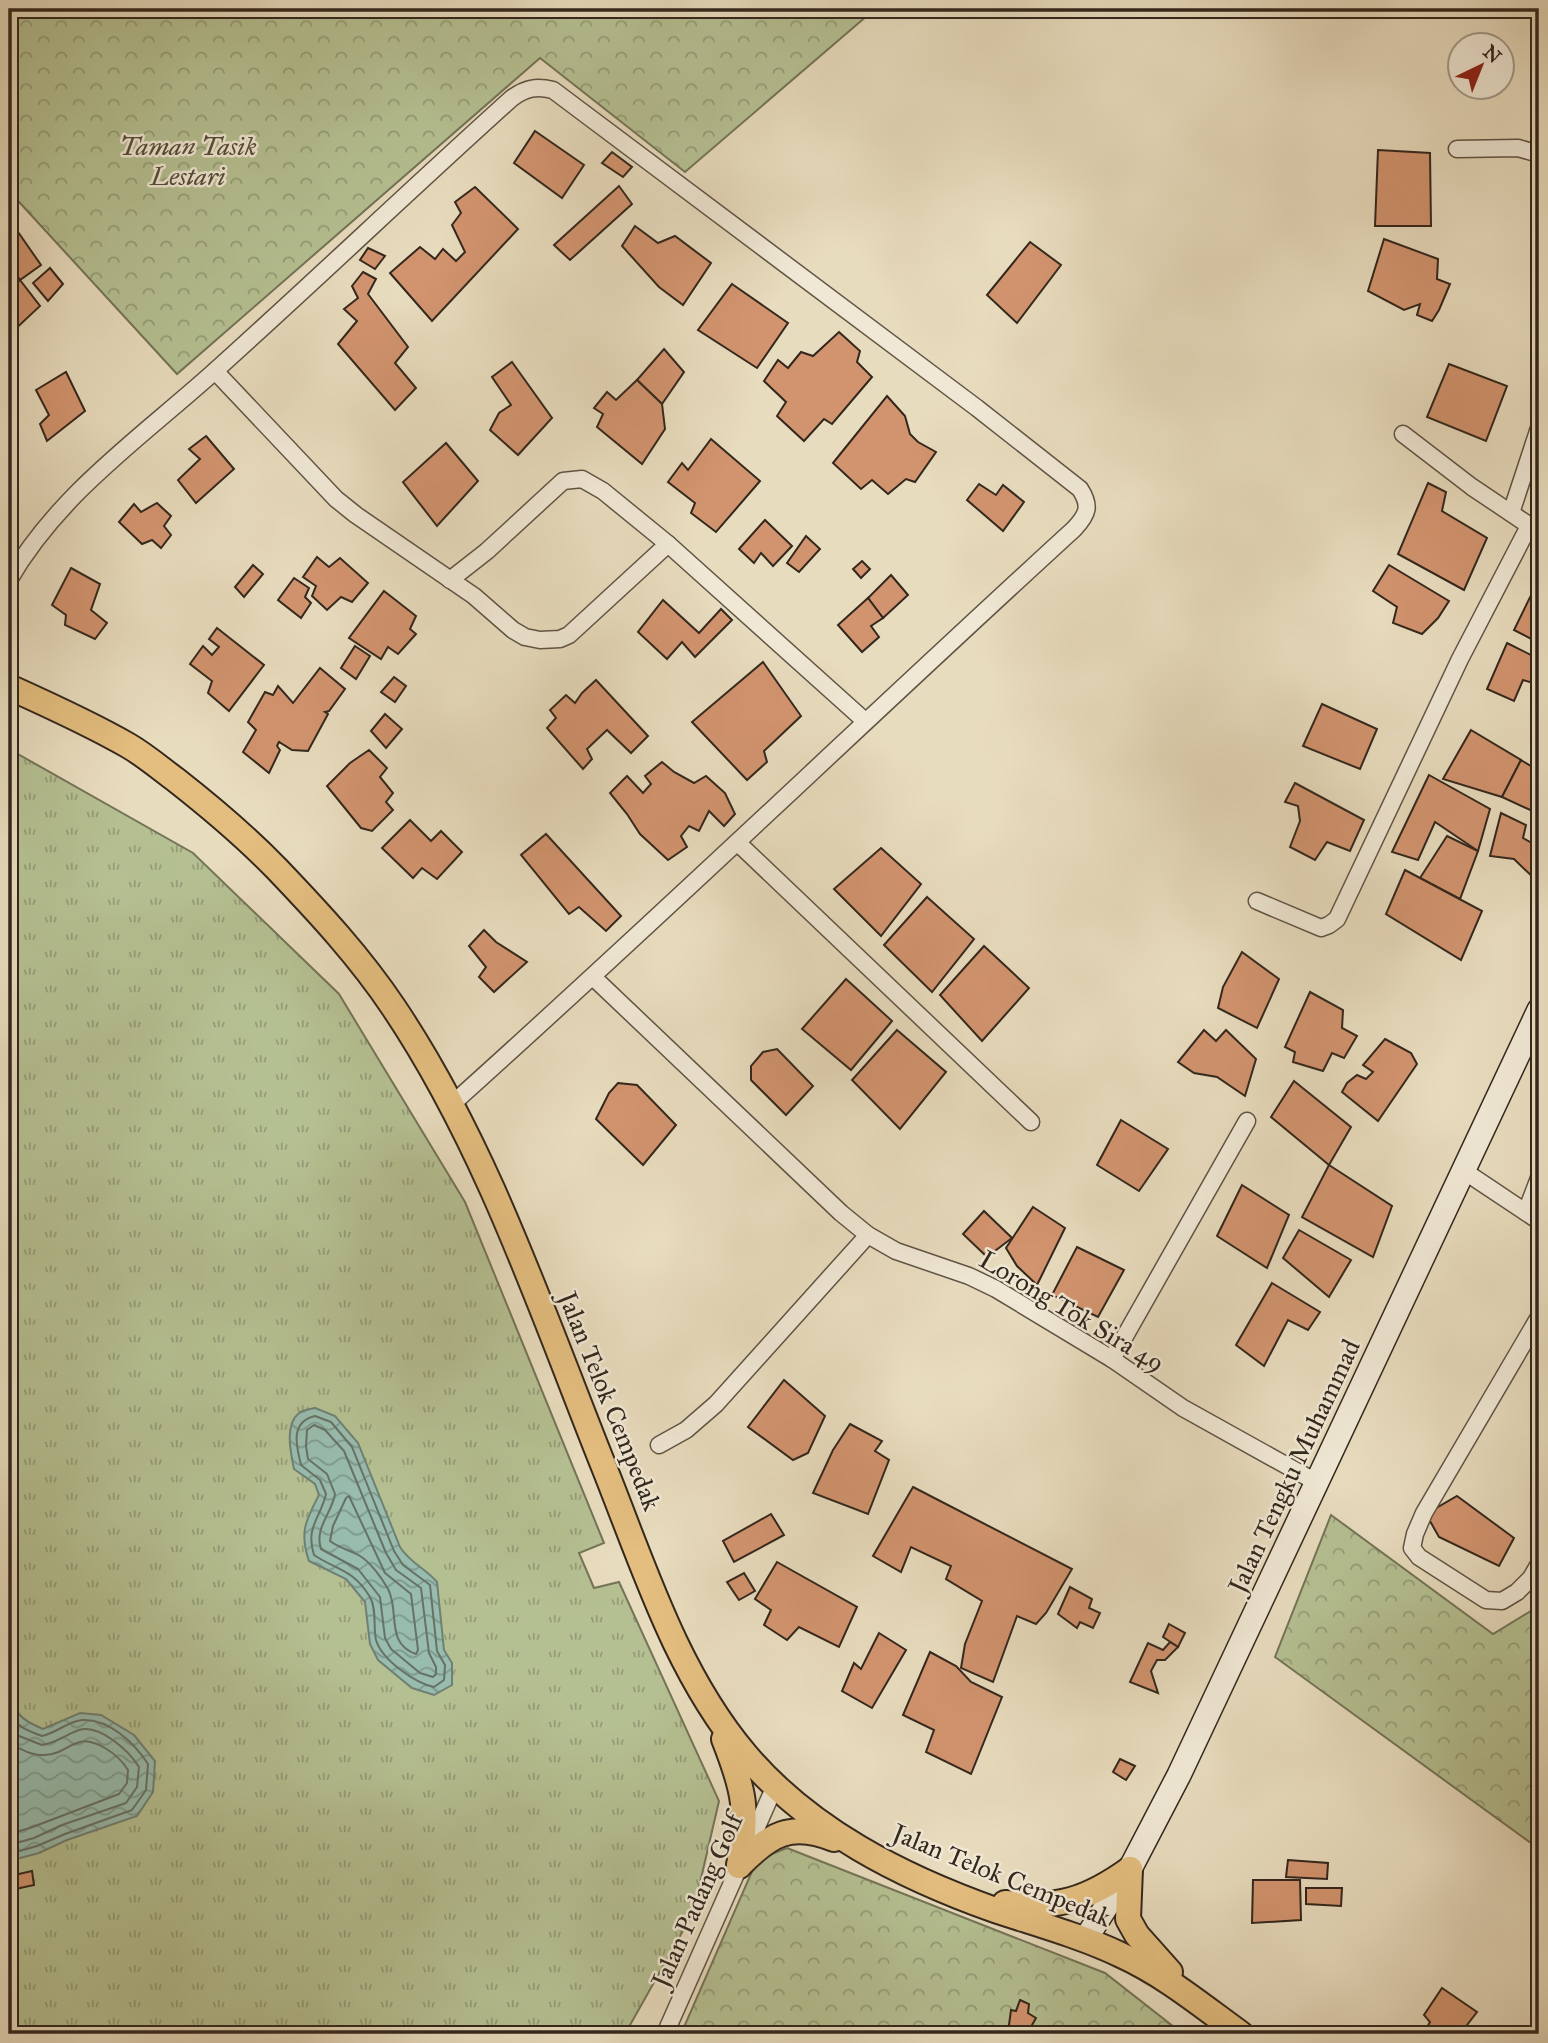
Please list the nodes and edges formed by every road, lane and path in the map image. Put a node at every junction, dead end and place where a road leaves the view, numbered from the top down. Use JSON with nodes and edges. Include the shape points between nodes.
{"nodes":[{"id":1,"x":1457,"y":149,"type":"dead end"},
{"id":2,"x":1539,"y":154,"type":"edge"},
{"id":3,"x":215,"y":371,"type":"junction"},
{"id":4,"x":1539,"y":428,"type":"edge"},
{"id":5,"x":1403,"y":434,"type":"dead end"},
{"id":6,"x":1511,"y":513,"type":"junction"},
{"id":7,"x":1534,"y":529,"type":"edge"},
{"id":8,"x":668,"y":544,"type":"junction"},
{"id":9,"x":9,"y":580,"type":"edge"},
{"id":10,"x":450,"y":580,"type":"junction"},
{"id":11,"x":9,"y":687,"type":"edge"},
{"id":12,"x":864,"y":721,"type":"junction"},
{"id":13,"x":738,"y":844,"type":"junction"},
{"id":14,"x":1257,"y":901,"type":"dead end"},
{"id":15,"x":593,"y":977,"type":"junction"},
{"id":16,"x":1539,"y":1010,"type":"edge"},
{"id":17,"x":451,"y":1105,"type":"junction"},
{"id":18,"x":1247,"y":1121,"type":"dead end"},
{"id":19,"x":1031,"y":1122,"type":"dead end"},
{"id":20,"x":1464,"y":1171,"type":"junction"},
{"id":21,"x":1539,"y":1178,"type":"edge"},
{"id":22,"x":1532,"y":1217,"type":"edge"},
{"id":23,"x":868,"y":1235,"type":"junction"},
{"id":24,"x":1539,"y":1317,"type":"edge"},
{"id":25,"x":1112,"y":1359,"type":"junction"},
{"id":26,"x":659,"y":1445,"type":"dead end"},
{"id":27,"x":1316,"y":1482,"type":"junction"},
{"id":28,"x":1539,"y":1564,"type":"edge"},
{"id":29,"x":708,"y":1700,"type":"junction"},
{"id":30,"x":775,"y":1786,"type":"junction"},
{"id":31,"x":867,"y":1853,"type":"junction"},
{"id":32,"x":739,"y":1866,"type":"junction"},
{"id":33,"x":1130,"y":1869,"type":"junction"},
{"id":34,"x":952,"y":1894,"type":"junction"},
{"id":35,"x":1086,"y":1940,"type":"junction"},
{"id":36,"x":1207,"y":2010,"type":"junction"},
{"id":37,"x":665,"y":2034,"type":"edge"},
{"id":38,"x":1241,"y":2034,"type":"edge"}],
"edges":[{"from":1,"to":2,"type":"street","via":[[1518,148]]},
{"from":3,"to":9,"type":"street","via":[[76,492],[32,542]]},
{"from":3,"to":10,"type":"street","via":[[337,499]]},
{"from":3,"to":12,"type":"street","via":[[512,98],[538,86],[553,90],[1069,479],[1087,500],[1083,520],[1074,529]]},
{"from":4,"to":6,"type":"street"},
{"from":5,"to":6,"type":"street"},
{"from":6,"to":7,"type":"street"},
{"from":7,"to":14,"type":"street","via":[[1460,659],[1337,919],[1321,928]]},
{"from":8,"to":10,"type":"street","via":[[560,639],[525,637]]},
{"from":8,"to":10,"type":"street","via":[[593,484],[572,479],[552,490]]},
{"from":8,"to":12,"type":"street"},
{"from":11,"to":17,"type":"main road","name":"Jalan Telok Cempedak","via":[[133,748],[239,830],[341,936],[393,1006]]},
{"from":12,"to":13,"type":"street"},
{"from":13,"to":15,"type":"street"},
{"from":13,"to":19,"type":"street"},
{"from":15,"to":17,"type":"street"},
{"from":15,"to":23,"type":"street","name":"Lorong Tok Sira 49"},
{"from":16,"to":20,"type":"main road","name":"Jalan Tengku Muhammad"},
{"from":17,"to":29,"type":"main road","name":"Jalan Telok Cempedak","via":[[502,1215],[667,1624]]},
{"from":18,"to":25,"type":"street"},
{"from":20,"to":22,"type":"street"},
{"from":20,"to":27,"type":"main road","name":"Jalan Tengku Muhammad"},
{"from":21,"to":22,"type":"street"},
{"from":23,"to":25,"type":"street","name":"Lorong Tok Sira 49","via":[[996,1289]]},
{"from":23,"to":26,"type":"street","via":[[716,1405]]},
{"from":24,"to":28,"type":"street","via":[[1424,1513],[1412,1548],[1486,1600],[1502,1601],[1517,1592]]},
{"from":25,"to":27,"type":"street","name":"Lorong Tok Sira 49","via":[[1202,1420]]},
{"from":27,"to":33,"type":"main road","name":"Jalan Tengku Muhammad"},
{"from":29,"to":30,"type":"main road","name":"Jalan Telok Cempedak","via":[[730,1734]]},
{"from":29,"to":32,"type":"main road","via":[[740,1781],[745,1830]]},
{"from":30,"to":31,"type":"main road","name":"Jalan Telok Cempedak"},
{"from":30,"to":32,"type":"street","name":"Jalan Padang Golf"},
{"from":31,"to":32,"type":"main road","via":[[822,1834],[788,1831],[758,1846]]},
{"from":31,"to":34,"type":"main road","name":"Jalan Telok Cempedak"},
{"from":32,"to":37,"type":"street","name":"Jalan Padang Golf"},
{"from":33,"to":34,"type":"main road","via":[[1092,1894],[1051,1905]]},
{"from":33,"to":35,"type":"main road","name":"Jalan Tengku Muhammad"},
{"from":33,"to":36,"type":"main road","via":[[1128,1919],[1162,1965]]},
{"from":34,"to":35,"type":"main road","name":"Jalan Telok Cempedak"},
{"from":35,"to":36,"type":"main road","name":"Jalan Telok Cempedak","via":[[1140,1964]]},
{"from":36,"to":38,"type":"main road","name":"Jalan Telok Cempedak"}]}
